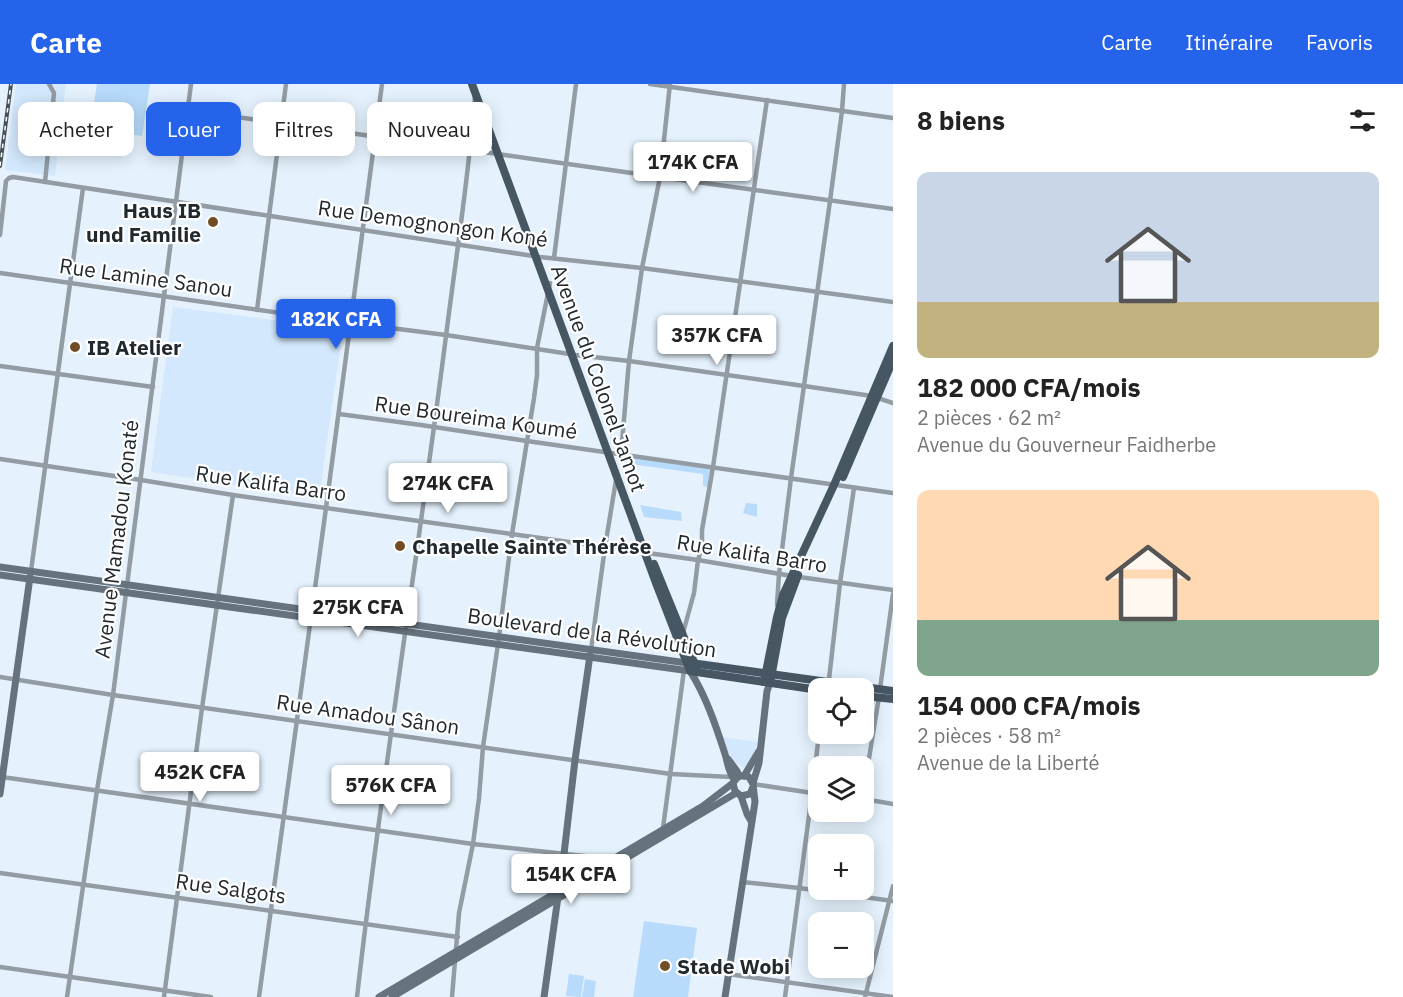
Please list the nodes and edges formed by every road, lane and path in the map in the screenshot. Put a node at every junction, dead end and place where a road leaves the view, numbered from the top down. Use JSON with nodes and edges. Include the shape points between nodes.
{"nodes":[{"id":1,"x":49,"y":84,"type":"edge"},
{"id":2,"x":191,"y":84,"type":"edge"},
{"id":3,"x":286,"y":84,"type":"edge"},
{"id":4,"x":382,"y":84,"type":"edge"},
{"id":5,"x":472,"y":84,"type":"edge"},
{"id":6,"x":576,"y":84,"type":"edge"},
{"id":7,"x":650,"y":84,"type":"edge"},
{"id":8,"x":844,"y":84,"type":"edge"},
{"id":9,"x":670,"y":85,"type":"edge"},
{"id":10,"x":476,"y":88,"type":"edge"},
{"id":11,"x":767,"y":100,"type":"junction"},
{"id":12,"x":189,"y":102,"type":"edge"},
{"id":13,"x":284,"y":102,"type":"edge"},
{"id":14,"x":380,"y":102,"type":"edge"},
{"id":15,"x":842,"y":111,"type":"junction"},
{"id":16,"x":893,"y":118,"type":"edge"},
{"id":17,"x":492,"y":153,"type":"edge"},
{"id":18,"x":499,"y":154,"type":"junction"},
{"id":19,"x":182,"y":156,"type":"edge"},
{"id":20,"x":277,"y":156,"type":"edge"},
{"id":21,"x":372,"y":156,"type":"edge"},
{"id":22,"x":470,"y":156,"type":"edge"},
{"id":23,"x":566,"y":163,"type":"junction"},
{"id":24,"x":660,"y":177,"type":"junction"},
{"id":25,"x":45,"y":182,"type":"junction"},
{"id":26,"x":83,"y":188,"type":"junction"},
{"id":27,"x":754,"y":190,"type":"junction"},
{"id":28,"x":830,"y":201,"type":"junction"},
{"id":29,"x":176,"y":202,"type":"junction"},
{"id":30,"x":893,"y":209,"type":"edge"},
{"id":31,"x":269,"y":216,"type":"junction"},
{"id":32,"x":363,"y":230,"type":"junction"},
{"id":33,"x":0,"y":235,"type":"edge"},
{"id":34,"x":458,"y":245,"type":"junction"},
{"id":35,"x":538,"y":256,"type":"junction"},
{"id":36,"x":554,"y":258,"type":"junction"},
{"id":37,"x":642,"y":268,"type":"junction"},
{"id":38,"x":0,"y":273,"type":"edge"},
{"id":39,"x":70,"y":283,"type":"junction"},
{"id":40,"x":550,"y":283,"type":"junction"},
{"id":41,"x":740,"y":283,"type":"junction"},
{"id":42,"x":549,"y":293,"type":"junction"},
{"id":43,"x":816,"y":293,"type":"junction"},
{"id":44,"x":164,"y":297,"type":"junction"},
{"id":45,"x":893,"y":302,"type":"edge"},
{"id":46,"x":257,"y":310,"type":"junction"},
{"id":47,"x":351,"y":323,"type":"junction"},
{"id":48,"x":446,"y":335,"type":"junction"},
{"id":49,"x":893,"y":346,"type":"edge"},
{"id":50,"x":537,"y":348,"type":"junction"},
{"id":51,"x":574,"y":355,"type":"junction"},
{"id":52,"x":893,"y":360,"type":"edge"},
{"id":53,"x":629,"y":361,"type":"junction"},
{"id":54,"x":0,"y":366,"type":"edge"},
{"id":55,"x":58,"y":374,"type":"junction"},
{"id":56,"x":727,"y":376,"type":"junction"},
{"id":57,"x":804,"y":386,"type":"junction"},
{"id":58,"x":153,"y":387,"type":"junction"},
{"id":59,"x":875,"y":397,"type":"junction"},
{"id":60,"x":893,"y":403,"type":"edge"},
{"id":61,"x":339,"y":414,"type":"junction"},
{"id":62,"x":435,"y":427,"type":"junction"},
{"id":63,"x":528,"y":441,"type":"junction"},
{"id":64,"x":614,"y":453,"type":"junction"},
{"id":65,"x":0,"y":459,"type":"edge"},
{"id":66,"x":46,"y":465,"type":"junction"},
{"id":67,"x":713,"y":467,"type":"junction"},
{"id":68,"x":617,"y":471,"type":"junction"},
{"id":69,"x":791,"y":478,"type":"junction"},
{"id":70,"x":141,"y":480,"type":"junction"},
{"id":71,"x":836,"y":485,"type":"junction"},
{"id":72,"x":854,"y":488,"type":"junction"},
{"id":73,"x":893,"y":493,"type":"edge"},
{"id":74,"x":233,"y":495,"type":"junction"},
{"id":75,"x":326,"y":508,"type":"junction"},
{"id":76,"x":422,"y":521,"type":"junction"},
{"id":77,"x":512,"y":534,"type":"junction"},
{"id":78,"x":605,"y":547,"type":"junction"},
{"id":79,"x":648,"y":554,"type":"junction"},
{"id":80,"x":698,"y":560,"type":"junction"},
{"id":81,"x":0,"y":567,"type":"edge"},
{"id":82,"x":779,"y":574,"type":"junction"},
{"id":83,"x":0,"y":575,"type":"edge"},
{"id":84,"x":30,"y":576,"type":"junction"},
{"id":85,"x":795,"y":576,"type":"junction"},
{"id":86,"x":840,"y":583,"type":"junction"},
{"id":87,"x":126,"y":589,"type":"junction"},
{"id":88,"x":893,"y":592,"type":"edge"},
{"id":89,"x":218,"y":602,"type":"junction"},
{"id":90,"x":311,"y":615,"type":"junction"},
{"id":91,"x":777,"y":617,"type":"junction"},
{"id":92,"x":406,"y":628,"type":"junction"},
{"id":93,"x":680,"y":637,"type":"junction"},
{"id":94,"x":499,"y":641,"type":"junction"},
{"id":95,"x":591,"y":653,"type":"junction"},
{"id":96,"x":690,"y":668,"type":"junction"},
{"id":97,"x":0,"y":677,"type":"edge"},
{"id":98,"x":829,"y":678,"type":"edge"},
{"id":99,"x":16,"y":680,"type":"junction"},
{"id":100,"x":767,"y":681,"type":"junction"},
{"id":101,"x":808,"y":684,"type":"edge"},
{"id":102,"x":808,"y":688,"type":"edge"},
{"id":103,"x":893,"y":691,"type":"edge"},
{"id":104,"x":874,"y":692,"type":"edge"},
{"id":105,"x":879,"y":693,"type":"junction"},
{"id":106,"x":874,"y":694,"type":"edge"},
{"id":107,"x":113,"y":695,"type":"junction"},
{"id":108,"x":893,"y":699,"type":"edge"},
{"id":109,"x":202,"y":708,"type":"junction"},
{"id":110,"x":297,"y":721,"type":"junction"},
{"id":111,"x":391,"y":734,"type":"junction"},
{"id":112,"x":483,"y":747,"type":"junction"},
{"id":113,"x":760,"y":749,"type":"junction"},
{"id":114,"x":869,"y":756,"type":"edge"},
{"id":115,"x":575,"y":760,"type":"junction"},
{"id":116,"x":671,"y":774,"type":"junction"},
{"id":117,"x":1,"y":777,"type":"edge"},
{"id":118,"x":737,"y":778,"type":"junction"},
{"id":119,"x":753,"y":785,"type":"junction"},
{"id":120,"x":97,"y":790,"type":"junction"},
{"id":121,"x":808,"y":792,"type":"edge"},
{"id":122,"x":0,"y":794,"type":"edge"},
{"id":123,"x":739,"y":794,"type":"junction"},
{"id":124,"x":874,"y":801,"type":"edge"},
{"id":125,"x":189,"y":804,"type":"junction"},
{"id":126,"x":893,"y":804,"type":"edge"},
{"id":127,"x":284,"y":817,"type":"junction"},
{"id":128,"x":752,"y":821,"type":"junction"},
{"id":129,"x":809,"y":822,"type":"edge"},
{"id":130,"x":663,"y":829,"type":"junction"},
{"id":131,"x":378,"y":831,"type":"junction"},
{"id":132,"x":473,"y":844,"type":"junction"},
{"id":133,"x":564,"y":854,"type":"junction"},
{"id":134,"x":612,"y":859,"type":"junction"},
{"id":135,"x":0,"y":873,"type":"edge"},
{"id":136,"x":742,"y":882,"type":"junction"},
{"id":137,"x":83,"y":885,"type":"junction"},
{"id":138,"x":893,"y":886,"type":"edge"},
{"id":139,"x":800,"y":888,"type":"junction"},
{"id":140,"x":558,"y":895,"type":"junction"},
{"id":141,"x":178,"y":897,"type":"junction"},
{"id":142,"x":891,"y":901,"type":"edge"},
{"id":143,"x":271,"y":910,"type":"junction"},
{"id":144,"x":365,"y":924,"type":"junction"},
{"id":145,"x":458,"y":936,"type":"junction"},
{"id":146,"x":456,"y":955,"type":"junction"},
{"id":147,"x":0,"y":967,"type":"edge"},
{"id":148,"x":728,"y":974,"type":"junction"},
{"id":149,"x":70,"y":976,"type":"junction"},
{"id":150,"x":787,"y":982,"type":"junction"},
{"id":151,"x":165,"y":991,"type":"junction"},
{"id":152,"x":865,"y":995,"type":"edge"},
{"id":153,"x":67,"y":997,"type":"edge"},
{"id":154,"x":164,"y":997,"type":"edge"},
{"id":155,"x":211,"y":997,"type":"edge"},
{"id":156,"x":259,"y":997,"type":"edge"},
{"id":157,"x":357,"y":997,"type":"edge"},
{"id":158,"x":379,"y":997,"type":"edge"},
{"id":159,"x":392,"y":997,"type":"edge"},
{"id":160,"x":452,"y":997,"type":"edge"},
{"id":161,"x":544,"y":997,"type":"edge"},
{"id":162,"x":725,"y":997,"type":"edge"},
{"id":163,"x":785,"y":997,"type":"edge"},
{"id":164,"x":893,"y":997,"type":"edge"}],
"edges":[{"from":1,"to":25,"type":"street","via":[[54,93]]},
{"from":2,"to":12,"type":"street","name":"Avenue Mamadou Konaté"},
{"from":3,"to":13,"type":"street"},
{"from":4,"to":14,"type":"street"},
{"from":5,"to":10,"type":"main road","name":"Avenue du Colonel Jamot"},
{"from":6,"to":23,"type":"street"},
{"from":7,"to":9,"type":"street"},
{"from":8,"to":15,"type":"street"},
{"from":9,"to":11,"type":"street"},
{"from":9,"to":24,"type":"street"},
{"from":10,"to":18,"type":"main road","name":"Avenue du Colonel Jamot"},
{"from":11,"to":15,"type":"street"},
{"from":11,"to":27,"type":"street"},
{"from":15,"to":16,"type":"street"},
{"from":15,"to":28,"type":"street"},
{"from":17,"to":18,"type":"street"},
{"from":18,"to":23,"type":"street"},
{"from":18,"to":35,"type":"main road","name":"Avenue du Colonel Jamot"},
{"from":19,"to":29,"type":"street","name":"Avenue Mamadou Konaté"},
{"from":20,"to":31,"type":"street"},
{"from":21,"to":32,"type":"street"},
{"from":22,"to":34,"type":"street"},
{"from":23,"to":24,"type":"street"},
{"from":23,"to":36,"type":"street"},
{"from":24,"to":27,"type":"street"},
{"from":24,"to":37,"type":"street"},
{"from":25,"to":26,"type":"street","name":"Rue Demognongon Koné"},
{"from":25,"to":33,"type":"street","name":"Rue Demognongon Koné","via":[[13,177],[6,181]]},
{"from":26,"to":29,"type":"street","name":"Rue Demognongon Koné"},
{"from":26,"to":39,"type":"street"},
{"from":27,"to":28,"type":"street"},
{"from":27,"to":41,"type":"street"},
{"from":28,"to":30,"type":"street"},
{"from":28,"to":43,"type":"street"},
{"from":29,"to":31,"type":"street","name":"Rue Demognongon Koné"},
{"from":29,"to":44,"type":"street","name":"Avenue Mamadou Konaté"},
{"from":31,"to":32,"type":"street","name":"Rue Demognongon Koné"},
{"from":31,"to":46,"type":"street"},
{"from":32,"to":34,"type":"street","name":"Rue Demognongon Koné"},
{"from":32,"to":47,"type":"street"},
{"from":34,"to":35,"type":"street","name":"Rue Demognongon Koné"},
{"from":34,"to":48,"type":"street"},
{"from":35,"to":36,"type":"street","name":"Rue Demognongon Koné"},
{"from":35,"to":40,"type":"main road","name":"Avenue du Colonel Jamot"},
{"from":35,"to":42,"type":"main road","name":"Avenue du Colonel Jamot"},
{"from":36,"to":37,"type":"street","name":"Rue Demognongon Koné"},
{"from":37,"to":41,"type":"street","name":"Rue Demognongon Koné"},
{"from":37,"to":53,"type":"street"},
{"from":38,"to":39,"type":"street","name":"Rue Lamine Sanou"},
{"from":39,"to":44,"type":"street","name":"Rue Lamine Sanou"},
{"from":39,"to":55,"type":"street"},
{"from":40,"to":42,"type":"street"},
{"from":40,"to":51,"type":"main road","name":"Avenue du Colonel Jamot"},
{"from":41,"to":43,"type":"street","name":"Rue Demognongon Koné"},
{"from":41,"to":56,"type":"street"},
{"from":42,"to":50,"type":"street"},
{"from":42,"to":51,"type":"main road","name":"Avenue du Colonel Jamot"},
{"from":43,"to":45,"type":"street","name":"Rue Demognongon Koné"},
{"from":43,"to":57,"type":"street"},
{"from":44,"to":46,"type":"street","name":"Rue Lamine Sanou"},
{"from":44,"to":58,"type":"street","name":"Avenue Mamadou Konaté"},
{"from":46,"to":47,"type":"street","name":"Rue Lamine Sanou"},
{"from":47,"to":48,"type":"street","name":"Rue Lamine Sanou"},
{"from":47,"to":61,"type":"street"},
{"from":48,"to":50,"type":"street","name":"Rue Lamine Sanou"},
{"from":48,"to":62,"type":"street"},
{"from":49,"to":59,"type":"main road"},
{"from":50,"to":51,"type":"street","name":"Rue Lamine Sanou"},
{"from":50,"to":63,"type":"street"},
{"from":51,"to":53,"type":"street","name":"Rue Lamine Sanou"},
{"from":51,"to":64,"type":"main road","name":"Avenue du Colonel Jamot"},
{"from":52,"to":59,"type":"main road"},
{"from":53,"to":56,"type":"street","name":"Rue Lamine Sanou"},
{"from":53,"to":64,"type":"street"},
{"from":54,"to":55,"type":"street"},
{"from":55,"to":58,"type":"street"},
{"from":55,"to":66,"type":"street"},
{"from":56,"to":57,"type":"street","name":"Rue Lamine Sanou"},
{"from":56,"to":67,"type":"street"},
{"from":57,"to":59,"type":"street","name":"Rue Lamine Sanou"},
{"from":57,"to":69,"type":"street"},
{"from":58,"to":70,"type":"street","name":"Avenue Mamadou Konaté"},
{"from":59,"to":60,"type":"street","name":"Rue Lamine Sanou"},
{"from":59,"to":71,"type":"main road"},
{"from":61,"to":62,"type":"street","name":"Rue Boureima Koumé"},
{"from":61,"to":75,"type":"street"},
{"from":62,"to":63,"type":"street","name":"Rue Boureima Koumé"},
{"from":62,"to":76,"type":"street"},
{"from":63,"to":64,"type":"street","name":"Rue Boureima Koumé"},
{"from":63,"to":77,"type":"street"},
{"from":64,"to":67,"type":"street","name":"Rue Boureima Koumé"},
{"from":64,"to":68,"type":"main road","name":"Avenue du Colonel Jamot"},
{"from":65,"to":66,"type":"street","name":"Rue Kalifa Barro"},
{"from":66,"to":70,"type":"street","name":"Rue Kalifa Barro"},
{"from":66,"to":84,"type":"street"},
{"from":67,"to":69,"type":"street","name":"Rue Boureima Koumé"},
{"from":67,"to":80,"type":"street"},
{"from":68,"to":78,"type":"street"},
{"from":68,"to":79,"type":"main road","name":"Avenue du Colonel Jamot"},
{"from":69,"to":71,"type":"street","name":"Rue Boureima Koumé"},
{"from":69,"to":82,"type":"street"},
{"from":70,"to":74,"type":"street","name":"Rue Kalifa Barro"},
{"from":70,"to":87,"type":"street","name":"Avenue Mamadou Konaté"},
{"from":71,"to":72,"type":"street","name":"Rue Boureima Koumé"},
{"from":71,"to":85,"type":"main road"},
{"from":72,"to":73,"type":"street","name":"Rue Boureima Koumé"},
{"from":72,"to":86,"type":"street"},
{"from":74,"to":75,"type":"street","name":"Rue Kalifa Barro"},
{"from":74,"to":89,"type":"street"},
{"from":75,"to":76,"type":"street","name":"Rue Kalifa Barro"},
{"from":75,"to":90,"type":"street"},
{"from":76,"to":77,"type":"street","name":"Rue Kalifa Barro"},
{"from":76,"to":92,"type":"street"},
{"from":77,"to":78,"type":"street","name":"Rue Kalifa Barro"},
{"from":77,"to":94,"type":"street"},
{"from":78,"to":79,"type":"street","name":"Rue Kalifa Barro"},
{"from":78,"to":95,"type":"street"},
{"from":79,"to":80,"type":"street","name":"Rue Kalifa Barro"},
{"from":79,"to":93,"type":"main road","name":"Avenue du Colonel Jamot"},
{"from":80,"to":82,"type":"street","name":"Rue Kalifa Barro"},
{"from":80,"to":93,"type":"street","via":[[694,593]]},
{"from":81,"to":84,"type":"main road","name":"Boulevard de la Révolution"},
{"from":82,"to":85,"type":"street","name":"Rue Kalifa Barro"},
{"from":82,"to":91,"type":"street"},
{"from":83,"to":84,"type":"main road","name":"Boulevard de la Révolution"},
{"from":84,"to":87,"type":"main road","name":"Boulevard de la Révolution"},
{"from":84,"to":99,"type":"main road"},
{"from":85,"to":86,"type":"street","name":"Rue Kalifa Barro"},
{"from":85,"to":91,"type":"main road"},
{"from":85,"to":100,"type":"main road"},
{"from":86,"to":88,"type":"street","name":"Rue Kalifa Barro"},
{"from":86,"to":98,"type":"street"},
{"from":87,"to":89,"type":"main road","name":"Boulevard de la Révolution"},
{"from":87,"to":107,"type":"street","name":"Avenue Mamadou Konaté"},
{"from":88,"to":105,"type":"street"},
{"from":89,"to":90,"type":"main road","name":"Boulevard de la Révolution"},
{"from":89,"to":109,"type":"street"},
{"from":90,"to":92,"type":"main road","name":"Boulevard de la Révolution"},
{"from":90,"to":110,"type":"street"},
{"from":91,"to":100,"type":"main road"},
{"from":92,"to":94,"type":"main road","name":"Boulevard de la Révolution"},
{"from":92,"to":111,"type":"street"},
{"from":93,"to":96,"type":"main road","name":"Avenue du Colonel Jamot"},
{"from":94,"to":95,"type":"main road","name":"Boulevard de la Révolution"},
{"from":94,"to":112,"type":"street"},
{"from":95,"to":96,"type":"main road","name":"Boulevard de la Révolution"},
{"from":95,"to":115,"type":"main road"},
{"from":96,"to":100,"type":"main road","name":"Boulevard de la Révolution"},
{"from":96,"to":116,"type":"street"},
{"from":96,"to":118,"type":"main road","name":"Avenue du Colonel Jamot"},
{"from":97,"to":99,"type":"street","name":"Rue Amadou Sânon"},
{"from":99,"to":107,"type":"street","name":"Rue Amadou Sânon"},
{"from":99,"to":117,"type":"main road"},
{"from":100,"to":101,"type":"main road","name":"Boulevard de la Révolution"},
{"from":100,"to":102,"type":"main road","name":"Boulevard de la Révolution"},
{"from":100,"to":113,"type":"main road"},
{"from":103,"to":105,"type":"main road","name":"Boulevard de la Révolution"},
{"from":104,"to":105,"type":"main road","name":"Boulevard de la Révolution"},
{"from":105,"to":106,"type":"main road","name":"Boulevard de la Révolution"},
{"from":105,"to":108,"type":"main road","name":"Boulevard de la Révolution"},
{"from":105,"to":114,"type":"street"},
{"from":107,"to":109,"type":"street","name":"Rue Amadou Sânon"},
{"from":107,"to":120,"type":"street","name":"Avenue Mamadou Konaté"},
{"from":109,"to":110,"type":"street","name":"Rue Amadou Sânon"},
{"from":109,"to":125,"type":"street"},
{"from":110,"to":111,"type":"street","name":"Rue Amadou Sânon"},
{"from":110,"to":127,"type":"street"},
{"from":111,"to":112,"type":"street","name":"Rue Amadou Sânon"},
{"from":111,"to":131,"type":"street"},
{"from":112,"to":115,"type":"street","name":"Rue Amadou Sânon"},
{"from":112,"to":132,"type":"street"},
{"from":113,"to":118,"type":"main road"},
{"from":113,"to":119,"type":"main road"},
{"from":115,"to":116,"type":"street","name":"Rue Amadou Sânon"},
{"from":115,"to":133,"type":"main road"},
{"from":116,"to":118,"type":"street","name":"Rue Amadou Sânon"},
{"from":116,"to":130,"type":"street"},
{"from":117,"to":120,"type":"street"},
{"from":117,"to":122,"type":"main road"},
{"from":118,"to":119,"type":"main road","via":[[749,777]]},
{"from":118,"to":123,"type":"main road","via":[[733,788]]},
{"from":118,"to":130,"type":"main road","via":[[703,806]]},
{"from":119,"to":121,"type":"street"},
{"from":119,"to":123,"type":"main road","via":[[748,795]]},
{"from":119,"to":128,"type":"main road"},
{"from":120,"to":125,"type":"street"},
{"from":120,"to":137,"type":"street","name":"Avenue Mamadou Konaté"},
{"from":123,"to":128,"type":"main road"},
{"from":123,"to":140,"type":"main road"},
{"from":124,"to":126,"type":"street"},
{"from":125,"to":127,"type":"street"},
{"from":125,"to":141,"type":"street"},
{"from":127,"to":131,"type":"street"},
{"from":127,"to":143,"type":"street"},
{"from":128,"to":136,"type":"main road"},
{"from":129,"to":139,"type":"street"},
{"from":130,"to":134,"type":"main road"},
{"from":131,"to":132,"type":"street"},
{"from":131,"to":144,"type":"street"},
{"from":132,"to":133,"type":"street"},
{"from":132,"to":145,"type":"street"},
{"from":133,"to":134,"type":"street"},
{"from":133,"to":140,"type":"main road"},
{"from":134,"to":140,"type":"main road"},
{"from":135,"to":137,"type":"street","name":"Rue Salgots"},
{"from":136,"to":139,"type":"street"},
{"from":136,"to":148,"type":"main road"},
{"from":137,"to":141,"type":"street","name":"Rue Salgots"},
{"from":137,"to":149,"type":"street","name":"Avenue Mamadou Konaté"},
{"from":138,"to":142,"type":"street"},
{"from":139,"to":142,"type":"street"},
{"from":139,"to":150,"type":"street"},
{"from":140,"to":146,"type":"main road"},
{"from":140,"to":161,"type":"main road"},
{"from":141,"to":143,"type":"street","name":"Rue Salgots"},
{"from":141,"to":151,"type":"street"},
{"from":142,"to":152,"type":"street"},
{"from":143,"to":144,"type":"street","name":"Rue Salgots"},
{"from":143,"to":156,"type":"street"},
{"from":144,"to":145,"type":"street","name":"Rue Salgots"},
{"from":144,"to":157,"type":"street"},
{"from":145,"to":146,"type":"street"},
{"from":146,"to":158,"type":"main road"},
{"from":146,"to":159,"type":"main road"},
{"from":146,"to":160,"type":"street"},
{"from":147,"to":149,"type":"street"},
{"from":148,"to":150,"type":"street"},
{"from":148,"to":162,"type":"main road"},
{"from":149,"to":151,"type":"street"},
{"from":149,"to":153,"type":"street","name":"Avenue Mamadou Konaté"},
{"from":150,"to":152,"type":"street"},
{"from":150,"to":163,"type":"street"},
{"from":151,"to":154,"type":"street"},
{"from":151,"to":155,"type":"street"},
{"from":152,"to":164,"type":"street"}]}
